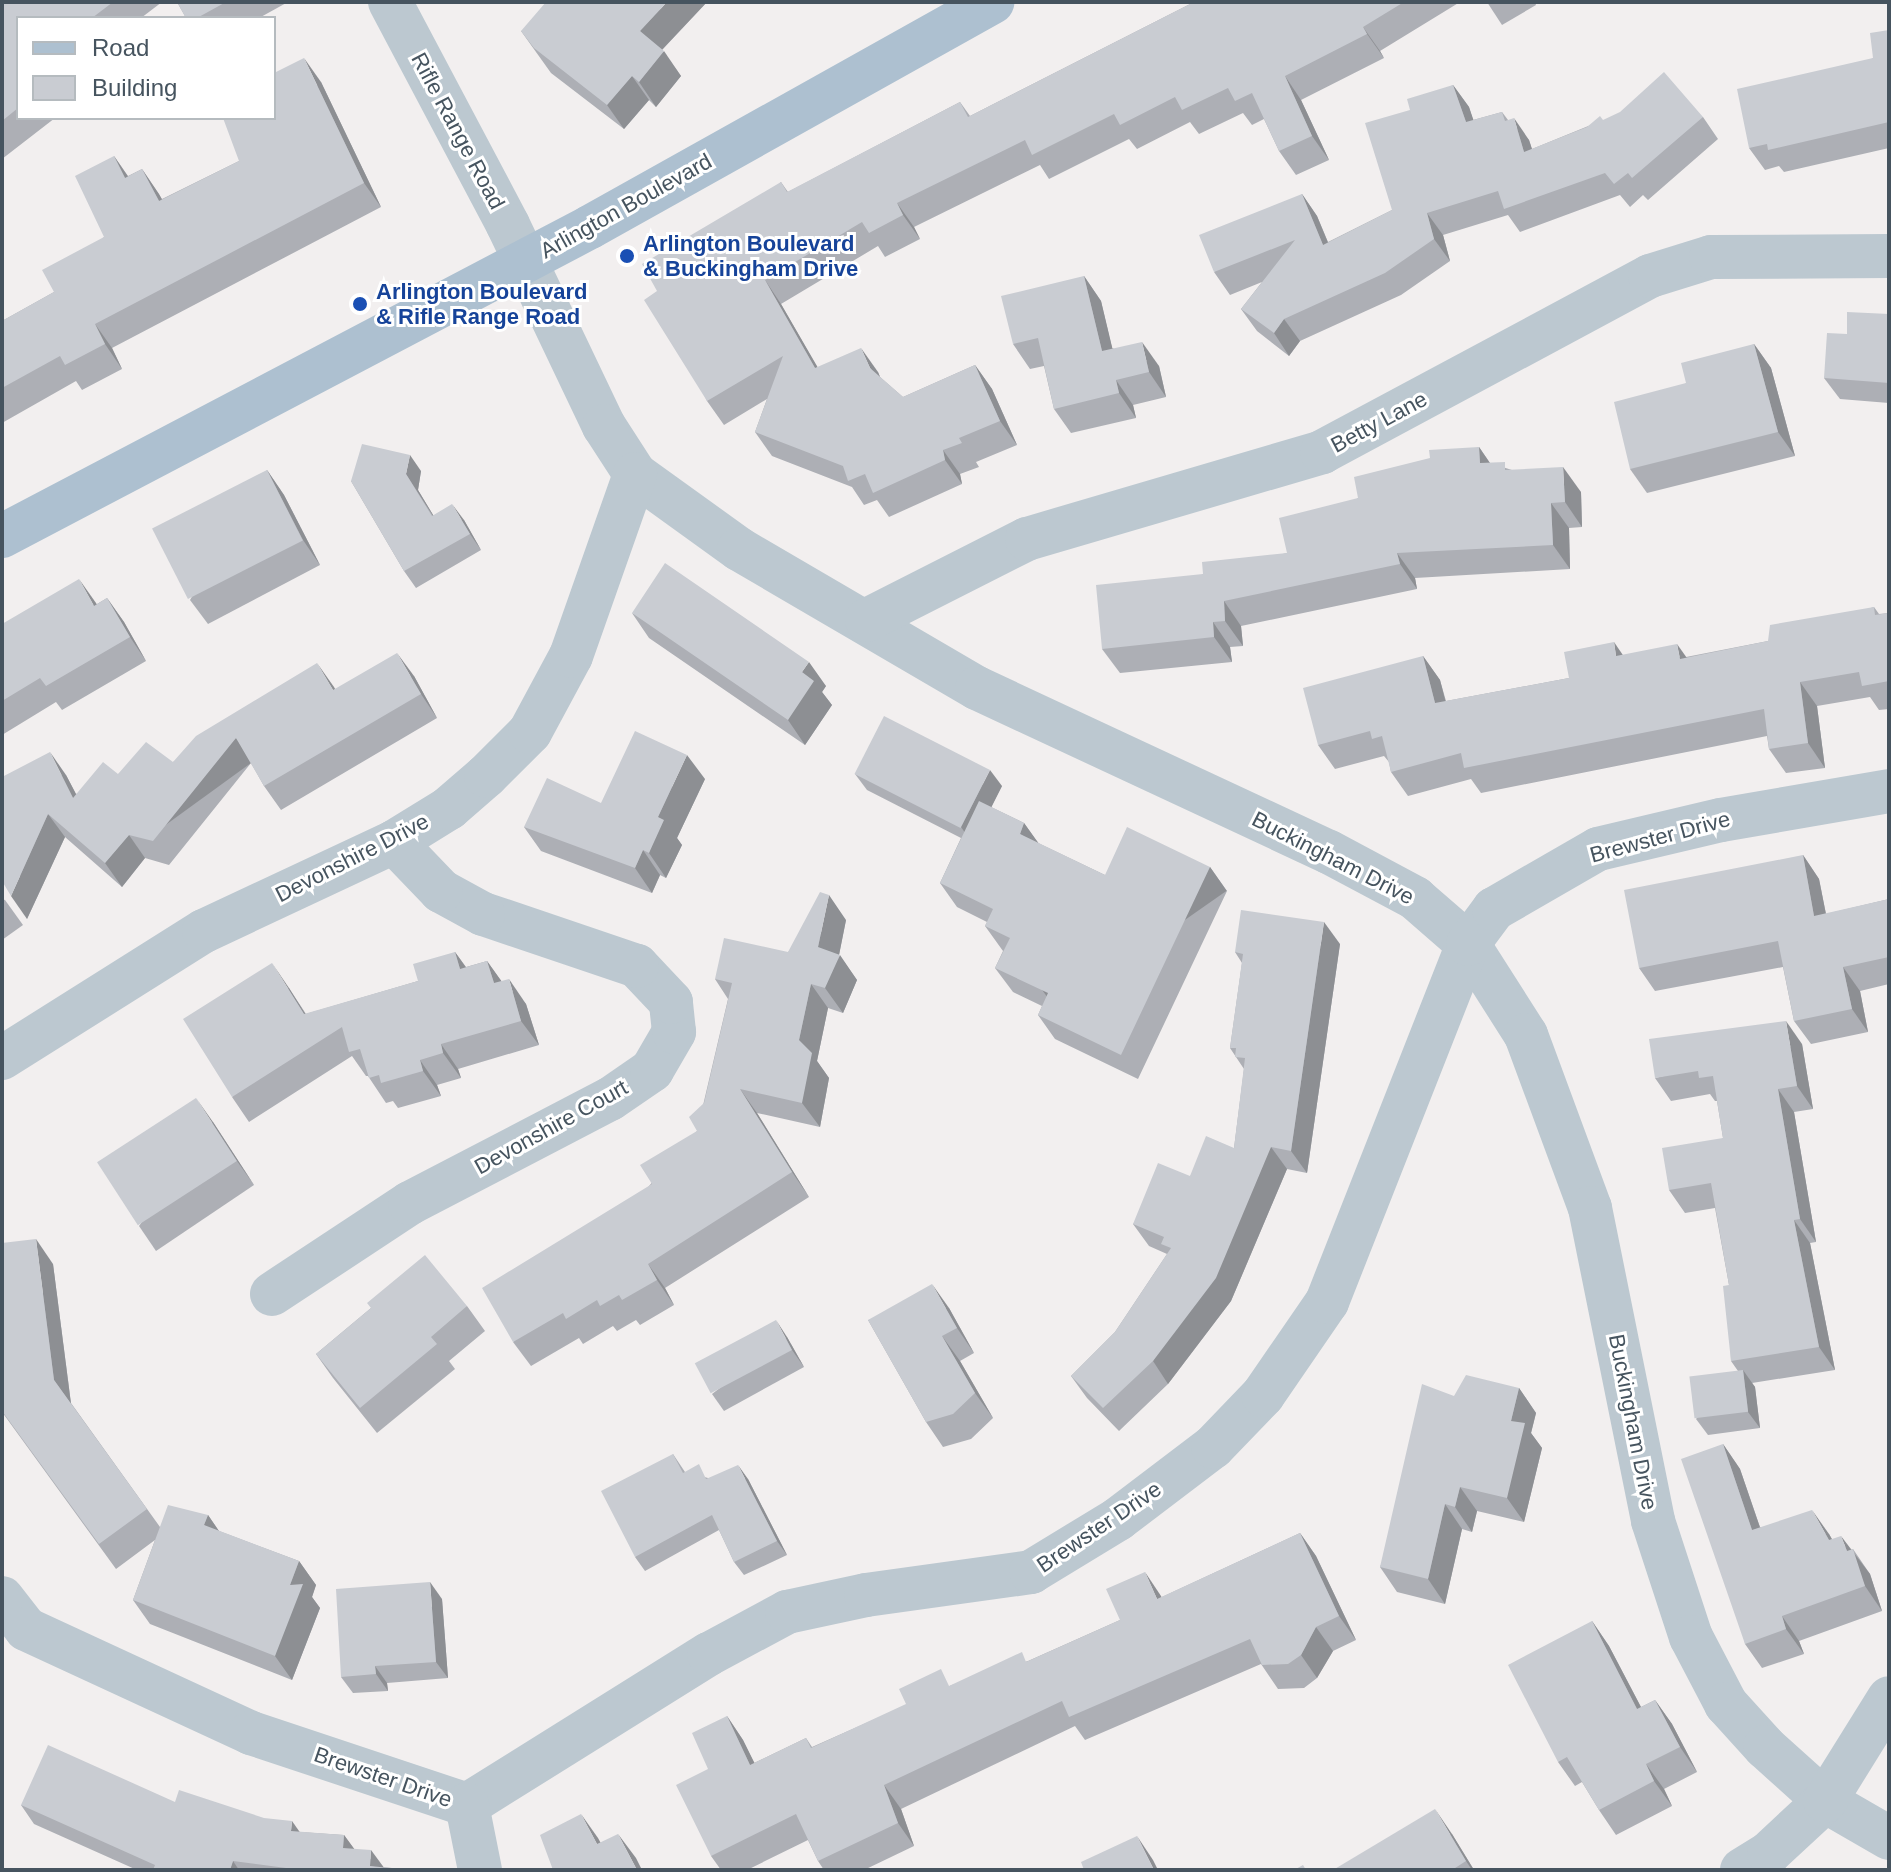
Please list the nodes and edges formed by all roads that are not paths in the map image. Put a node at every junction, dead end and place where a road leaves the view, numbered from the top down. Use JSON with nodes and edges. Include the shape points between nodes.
{"nodes":[{"id":1,"x":390,"y":2,"type":"edge"},
{"id":2,"x":992,"y":2,"type":"edge"},
{"id":3,"x":1889,"y":256,"type":"edge"},
{"id":4,"x":524,"y":261,"type":"junction"},
{"id":5,"x":635,"y":474,"type":"junction"},
{"id":6,"x":2,"y":536,"type":"edge"},
{"id":7,"x":867,"y":620,"type":"junction"},
{"id":8,"x":1889,"y":791,"type":"edge"},
{"id":9,"x":394,"y":842,"type":"junction"},
{"id":10,"x":1468,"y":944,"type":"junction"},
{"id":11,"x":2,"y":1058,"type":"edge"},
{"id":12,"x":272,"y":1294,"type":"dead end"},
{"id":13,"x":2,"y":1598,"type":"edge"},
{"id":14,"x":1889,"y":1698,"type":"edge"},
{"id":15,"x":1825,"y":1801,"type":"junction"},
{"id":16,"x":467,"y":1805,"type":"junction"},
{"id":17,"x":1889,"y":1838,"type":"edge"},
{"id":18,"x":480,"y":1870,"type":"edge"},
{"id":19,"x":1742,"y":1870,"type":"edge"}],
"edges":[{"from":1,"to":4,"type":"street","name":"Rifle Range Road"},
{"from":2,"to":4,"type":"main road","name":"Arlington Boulevard"},
{"from":3,"to":7,"type":"street","name":"Betty Lane","via":[[1711,257],[1650,276],[1322,452],[1027,539]]},
{"from":4,"to":5,"type":"street","name":"Buckingham Drive","via":[[604,426]]},
{"from":4,"to":6,"type":"main road","name":"Arlington Boulevard"},
{"from":5,"to":7,"type":"street","name":"Buckingham Drive","via":[[739,549]]},
{"from":5,"to":9,"type":"street","name":"Devonshire Drive","via":[[571,656],[530,732],[449,808]]},
{"from":7,"to":10,"type":"street","name":"Buckingham Drive","via":[[977,688],[1415,898]]},
{"from":8,"to":10,"type":"street","name":"Brewster Drive","via":[[1721,820],[1598,849],[1494,909]]},
{"from":9,"to":11,"type":"street","name":"Devonshire Drive","via":[[204,931]]},
{"from":9,"to":12,"type":"street","name":"Devonshire Court","via":[[441,891],[483,914],[637,966],[671,1002],[674,1032],[652,1070],[610,1099],[410,1203]]},
{"from":10,"to":15,"type":"street","name":"Buckingham Drive","via":[[1526,1035],[1590,1208],[1653,1521],[1691,1637],[1726,1704]]},
{"from":10,"to":16,"type":"street","name":"Brewster Drive","via":[[1327,1302],[1263,1395],[1213,1447],[1118,1519],[1031,1572],[787,1612],[709,1654]]},
{"from":13,"to":16,"type":"street","name":"Brewster Drive","via":[[26,1629],[251,1733]]},
{"from":14,"to":15,"type":"street"},
{"from":15,"to":17,"type":"street","name":"Buckingham Drive"},
{"from":15,"to":19,"type":"street","via":[[1769,1853]]},
{"from":16,"to":18,"type":"street"}]}
